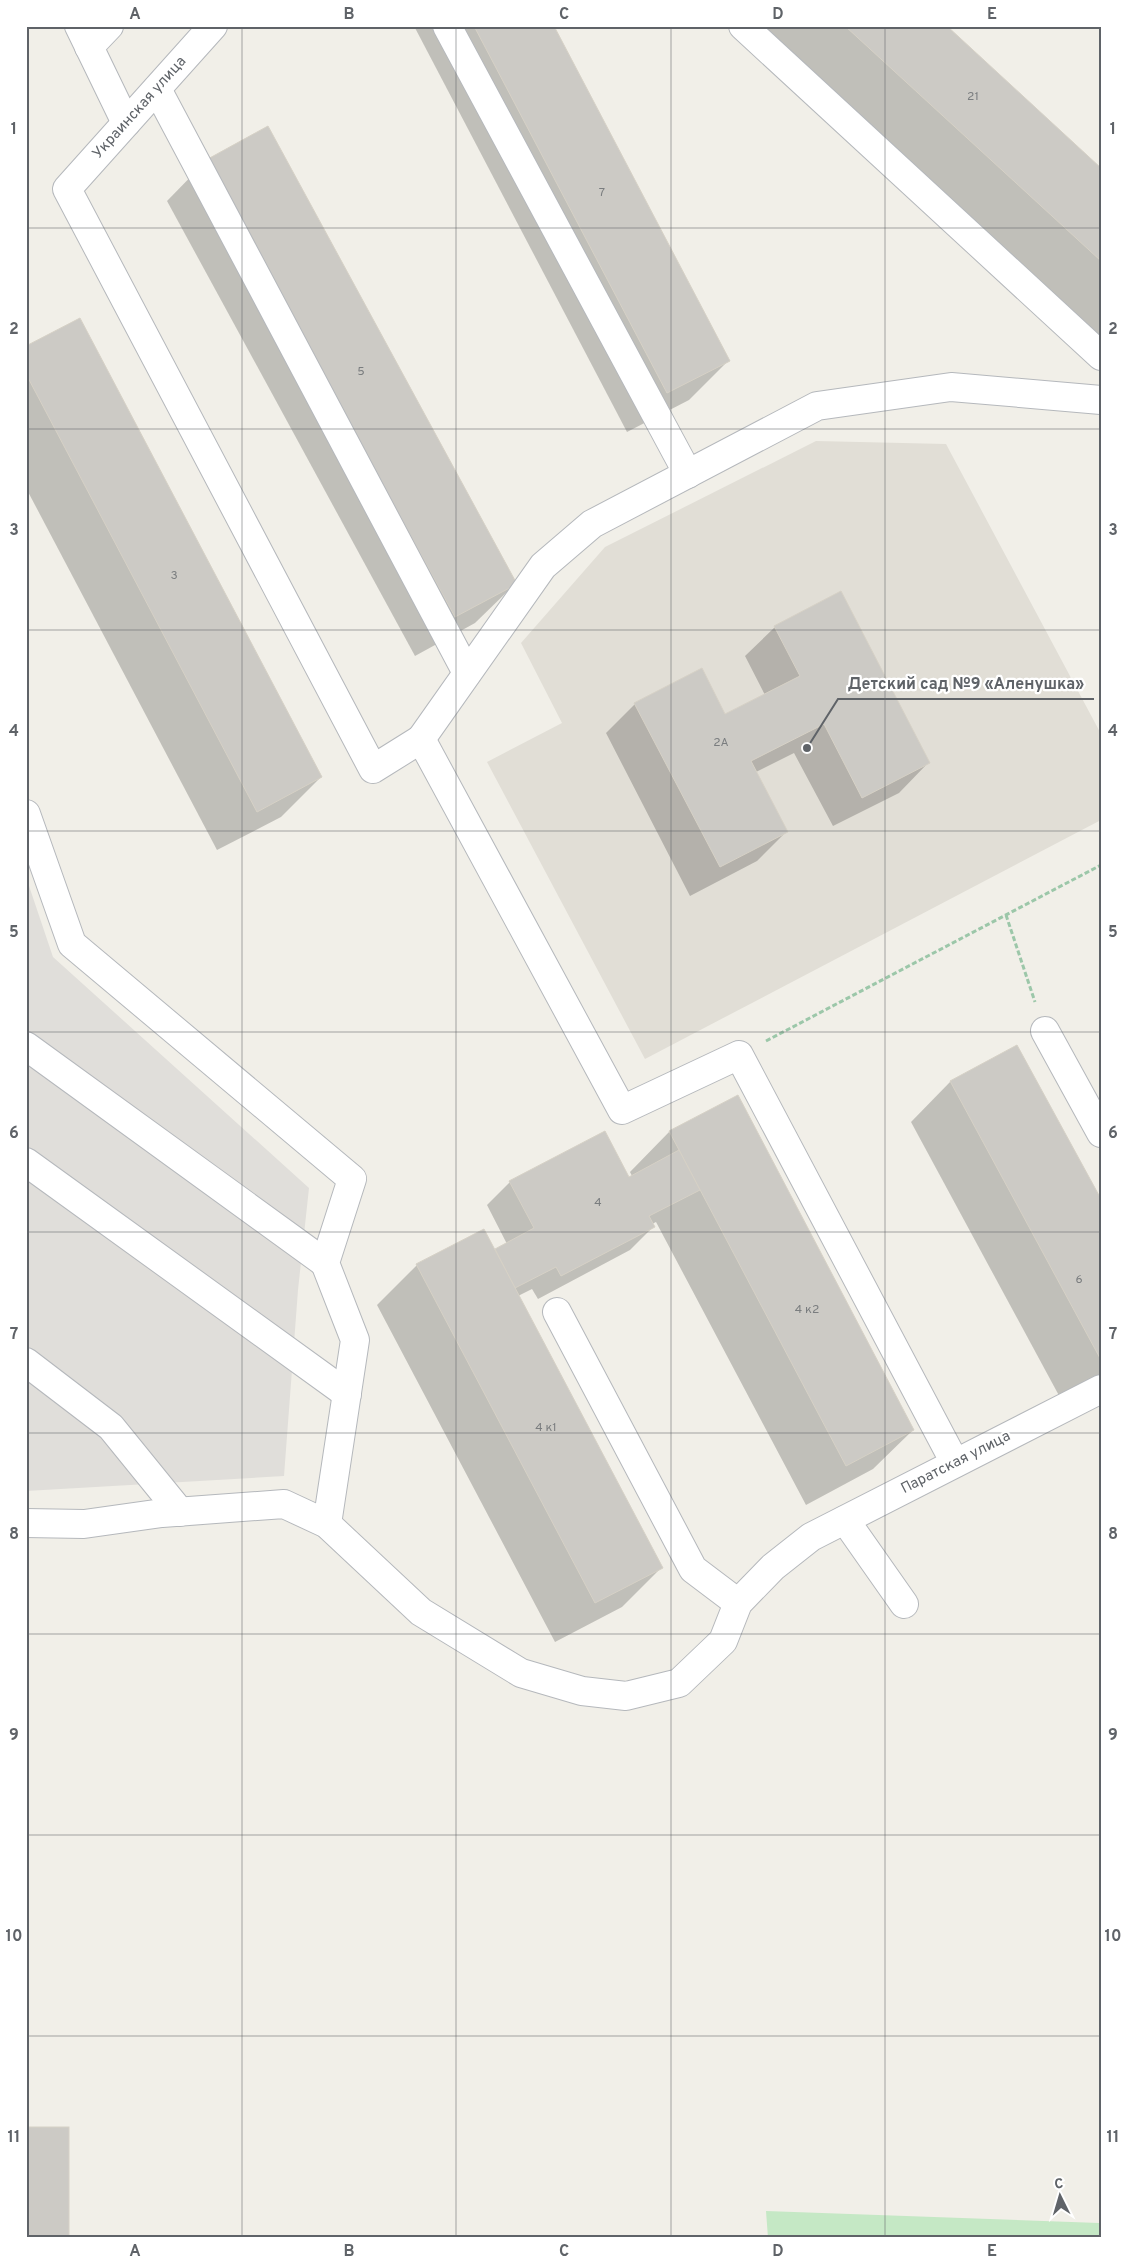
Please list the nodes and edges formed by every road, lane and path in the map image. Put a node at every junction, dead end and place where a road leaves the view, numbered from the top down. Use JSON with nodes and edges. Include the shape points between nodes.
{"nodes":[{"id":1,"x":109,"y":26,"type":"edge"},
{"id":2,"x":213,"y":26,"type":"edge"},
{"id":3,"x":447,"y":26,"type":"edge"},
{"id":4,"x":743,"y":26,"type":"edge"},
{"id":5,"x":84,"y":37,"type":"edge"},
{"id":6,"x":157,"y":89,"type":"junction"},
{"id":7,"x":126,"y":123,"type":"junction"},
{"id":8,"x":1101,"y":356,"type":"edge"},
{"id":9,"x":1101,"y":400,"type":"edge"},
{"id":10,"x":688,"y":474,"type":"junction"},
{"id":11,"x":467,"y":673,"type":"junction"},
{"id":12,"x":421,"y":738,"type":"junction"},
{"id":13,"x":26,"y":814,"type":"edge"},
{"id":14,"x":1101,"y":865,"type":"edge"},
{"id":15,"x":1006,"y":915,"type":"junction"},
{"id":16,"x":1045,"y":1030,"type":"joint"},
{"id":17,"x":26,"y":1046,"type":"edge"},
{"id":18,"x":739,"y":1055,"type":"junction"},
{"id":19,"x":1101,"y":1133,"type":"edge"},
{"id":20,"x":26,"y":1162,"type":"edge"},
{"id":21,"x":325,"y":1263,"type":"junction"},
{"id":22,"x":557,"y":1312,"type":"dead end"},
{"id":23,"x":26,"y":1362,"type":"edge"},
{"id":24,"x":1101,"y":1389,"type":"edge"},
{"id":25,"x":347,"y":1394,"type":"junction"},
{"id":26,"x":955,"y":1463,"type":"junction"},
{"id":27,"x":180,"y":1512,"type":"junction"},
{"id":28,"x":844,"y":1520,"type":"junction"},
{"id":29,"x":26,"y":1523,"type":"edge"},
{"id":30,"x":327,"y":1524,"type":"junction"},
{"id":31,"x":738,"y":1603,"type":"junction"},
{"id":32,"x":904,"y":1604,"type":"dead end"}],
"edges":[{"from":1,"to":5,"type":"street"},
{"from":2,"to":6,"type":"street","name":"Украинская улица"},
{"from":3,"to":10,"type":"street"},
{"from":4,"to":8,"type":"street"},
{"from":5,"to":7,"type":"street"},
{"from":6,"to":7,"type":"street","name":"Украинская улица"},
{"from":6,"to":11,"type":"street"},
{"from":7,"to":12,"type":"street","name":"Украинская улица","via":[[67,189],[373,769]]},
{"from":9,"to":10,"type":"street","via":[[951,387],[817,406]]},
{"from":10,"to":11,"type":"street","via":[[592,524],[543,566]]},
{"from":11,"to":12,"type":"street"},
{"from":12,"to":18,"type":"street","via":[[622,1110]]},
{"from":13,"to":21,"type":"street","via":[[72,944],[352,1179]]},
{"from":14,"to":15,"type":"path"},
{"from":15,"to":16,"type":"path"},
{"from":15,"to":18,"type":"path"},
{"from":16,"to":19,"type":"street"},
{"from":17,"to":21,"type":"street"},
{"from":18,"to":26,"type":"street"},
{"from":20,"to":25,"type":"street"},
{"from":21,"to":25,"type":"street","via":[[355,1340]]},
{"from":22,"to":31,"type":"street","via":[[693,1569]]},
{"from":23,"to":27,"type":"street","via":[[110,1428]]},
{"from":24,"to":26,"type":"street","name":"Паратская улица"},
{"from":25,"to":30,"type":"street"},
{"from":26,"to":28,"type":"street","name":"Паратская улица"},
{"from":27,"to":29,"type":"street","via":[[84,1524]]},
{"from":27,"to":30,"type":"street","via":[[284,1504]]},
{"from":28,"to":31,"type":"street","name":"Паратская улица","via":[[811,1537],[773,1566]]},
{"from":28,"to":32,"type":"street"},
{"from":30,"to":31,"type":"street","via":[[421,1612],[521,1673],[582,1691],[626,1696],[679,1683],[722,1641]]}]}
